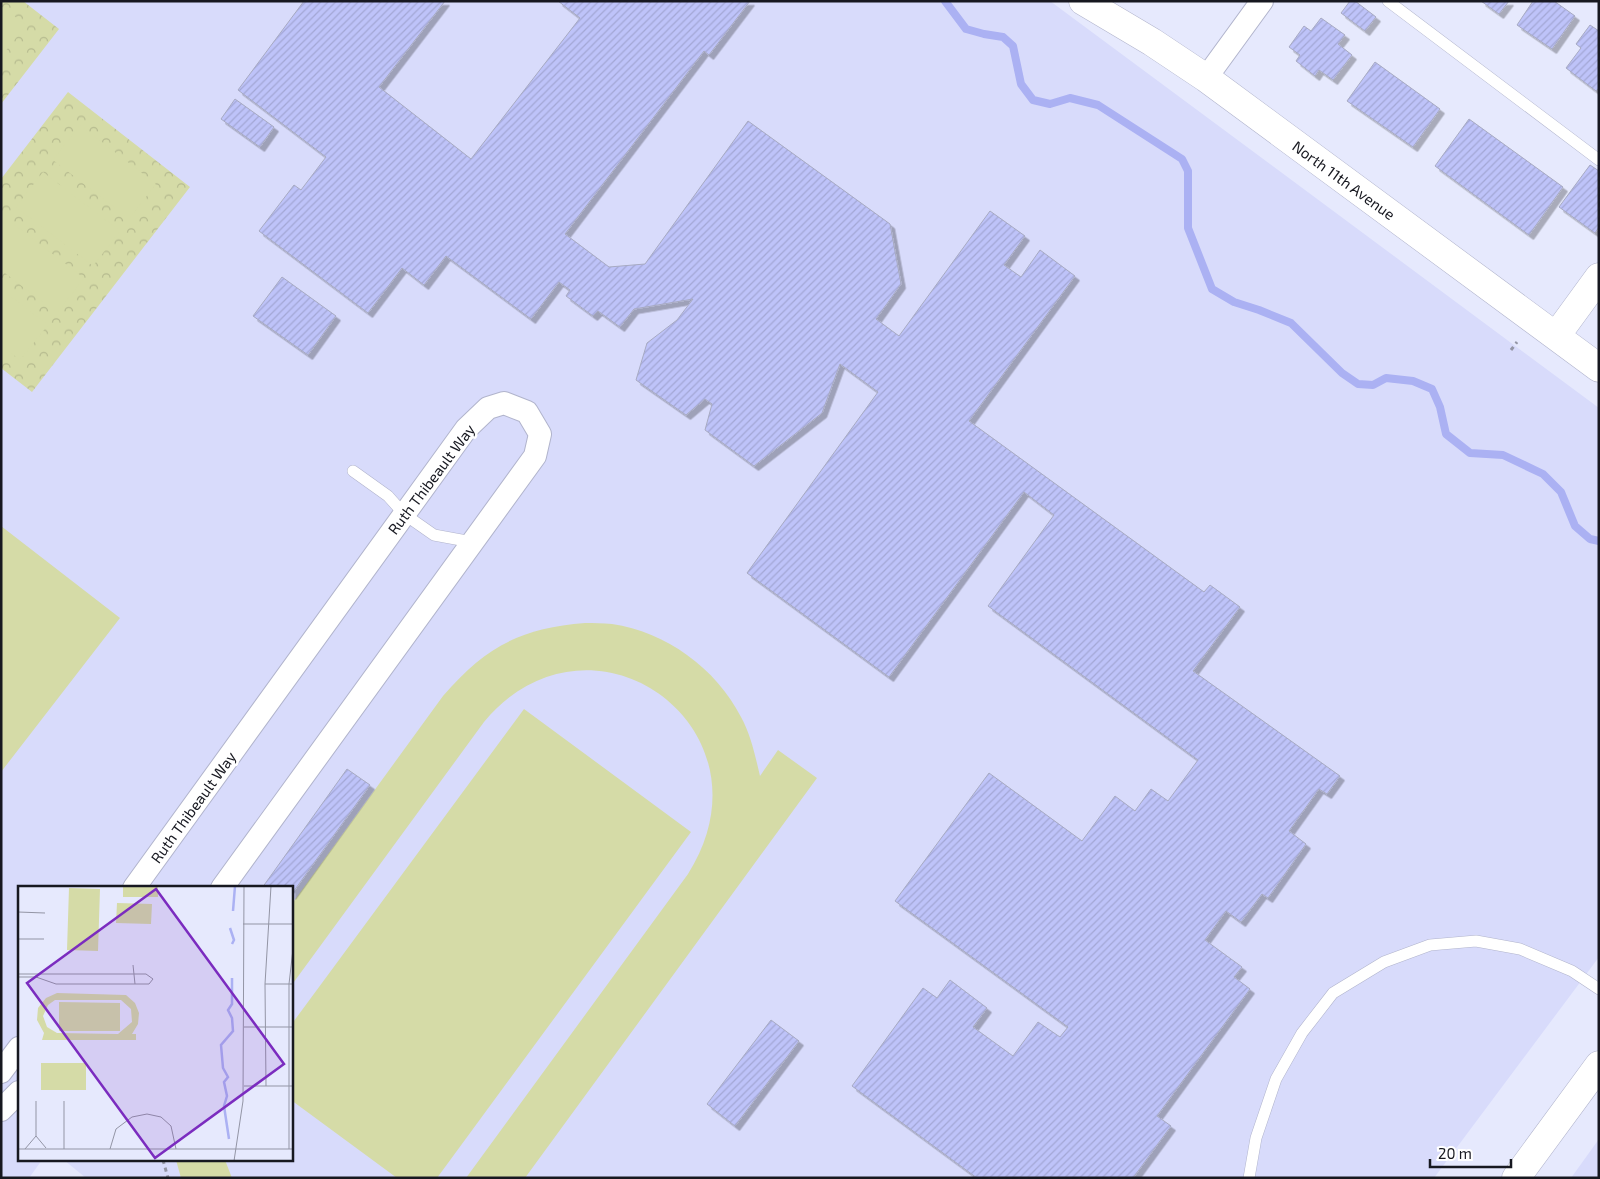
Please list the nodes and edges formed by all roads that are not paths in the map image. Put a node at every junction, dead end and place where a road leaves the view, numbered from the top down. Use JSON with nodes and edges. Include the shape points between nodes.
{"nodes":[{"id":1,"x":1083,"y":1,"type":"edge"},
{"id":2,"x":1262,"y":1,"type":"edge"},
{"id":3,"x":1388,"y":1,"type":"edge"},
{"id":4,"x":1206,"y":78,"type":"junction"},
{"id":5,"x":1599,"y":160,"type":"edge"},
{"id":6,"x":1599,"y":277,"type":"edge"},
{"id":7,"x":1556,"y":336,"type":"junction"},
{"id":8,"x":1599,"y":368,"type":"edge"},
{"id":9,"x":354,"y":471,"type":"dead end"},
{"id":10,"x":404,"y":514,"type":"junction"},
{"id":11,"x":472,"y":542,"type":"junction"},
{"id":12,"x":135,"y":886,"type":"edge"},
{"id":13,"x":223,"y":886,"type":"edge"},
{"id":14,"x":1599,"y":989,"type":"edge"},
{"id":15,"x":18,"y":1049,"type":"edge"},
{"id":16,"x":1599,"y":1065,"type":"edge"},
{"id":17,"x":1,"y":1072,"type":"edge"},
{"id":18,"x":18,"y":1093,"type":"edge"},
{"id":19,"x":1,"y":1110,"type":"edge"},
{"id":20,"x":1250,"y":1178,"type":"edge"},
{"id":21,"x":1516,"y":1178,"type":"edge"}],
"edges":[{"from":1,"to":4,"type":"main road","name":"North 11th Avenue"},
{"from":2,"to":4,"type":"street"},
{"from":3,"to":5,"type":"lane"},
{"from":4,"to":7,"type":"main road","name":"North 11th Avenue"},
{"from":6,"to":7,"type":"main road"},
{"from":7,"to":8,"type":"main road","name":"North 11th Avenue"},
{"from":9,"to":10,"type":"lane","via":[[388,496]]},
{"from":10,"to":11,"type":"lane","via":[[434,535]]},
{"from":10,"to":11,"type":"street","name":"Ruth Thibeault Way","via":[[466,429],[488,408],[504,402],[527,412],[540,434],[534,456]]},
{"from":10,"to":12,"type":"street","name":"Ruth Thibeault Way"},
{"from":11,"to":13,"type":"street","name":"Ruth Thibeault Way"},
{"from":14,"to":20,"type":"lane","via":[[1572,971],[1520,949],[1476,941],[1430,945],[1384,962],[1334,994],[1302,1033],[1276,1079],[1256,1138]]},
{"from":15,"to":17,"type":"street"},
{"from":16,"to":21,"type":"main road"},
{"from":18,"to":19,"type":"street"}]}
